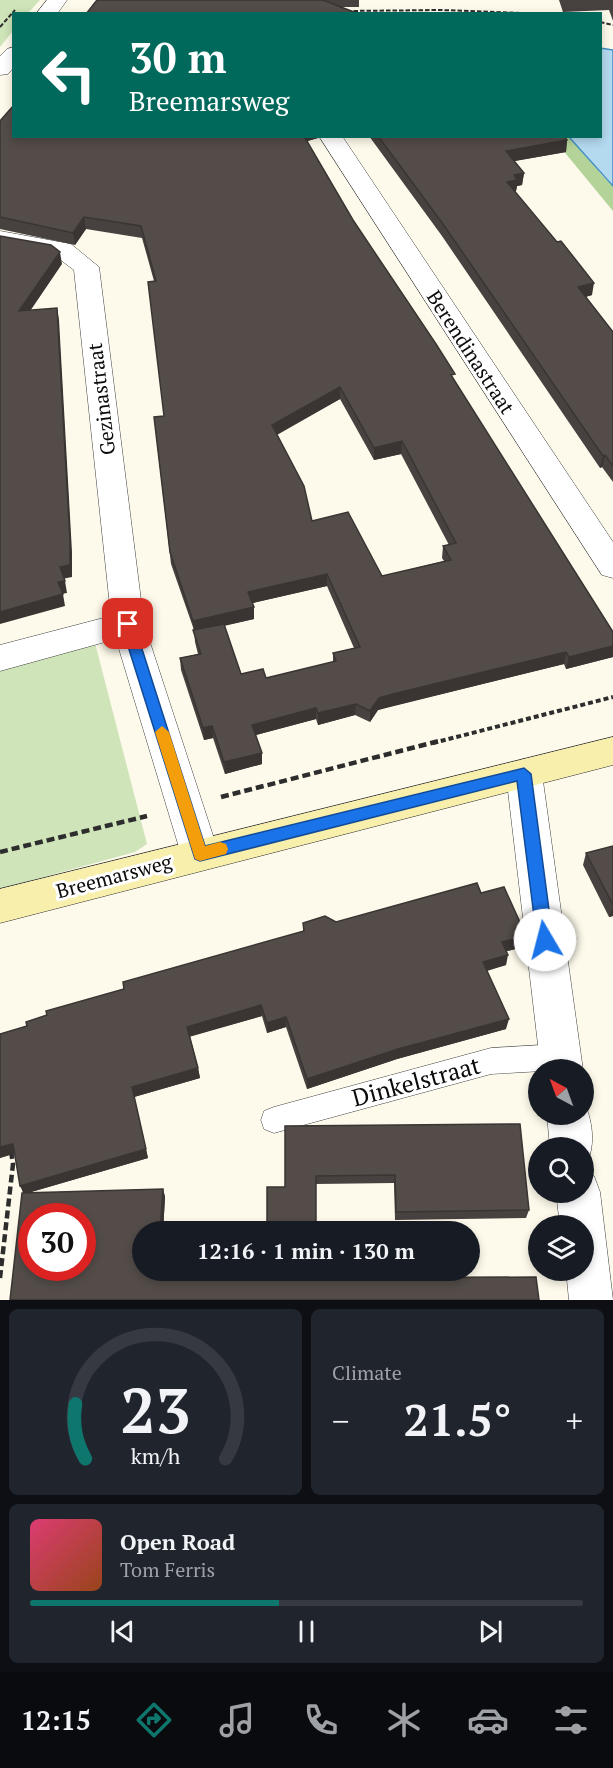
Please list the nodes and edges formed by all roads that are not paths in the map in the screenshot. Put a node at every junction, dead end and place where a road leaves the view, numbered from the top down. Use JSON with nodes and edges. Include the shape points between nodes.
{"nodes":[{"id":1,"x":57,"y":0,"type":"edge"},
{"id":2,"x":48,"y":12,"type":"edge"},
{"id":3,"x":331,"y":138,"type":"edge"},
{"id":4,"x":0,"y":238,"type":"edge"},
{"id":5,"x":613,"y":567,"type":"edge"},
{"id":6,"x":128,"y":624,"type":"junction"},
{"id":7,"x":0,"y":658,"type":"edge"},
{"id":8,"x":613,"y":751,"type":"edge"},
{"id":9,"x":524,"y":774,"type":"junction"},
{"id":10,"x":200,"y":854,"type":"junction"},
{"id":11,"x":0,"y":906,"type":"edge"},
{"id":12,"x":560,"y":1059,"type":"edge"},
{"id":13,"x":528,"y":1062,"type":"edge"},
{"id":14,"x":274,"y":1120,"type":"dead end"},
{"id":15,"x":590,"y":1281,"type":"edge"},
{"id":16,"x":592,"y":1300,"type":"edge"}],
"edges":[{"from":1,"to":2,"type":"street"},
{"from":3,"to":5,"type":"street","name":"Berendinastraat"},
{"from":4,"to":6,"type":"street","name":"Gezinastraat","via":[[62,249],[86,267]]},
{"from":6,"to":7,"type":"street"},
{"from":6,"to":10,"type":"street","name":"Gezinastraat"},
{"from":8,"to":9,"type":"street","name":"Breemarsweg"},
{"from":9,"to":10,"type":"street","name":"Breemarsweg"},
{"from":9,"to":12,"type":"street","name":"Dinkelstraat"},
{"from":10,"to":11,"type":"street","name":"Breemarsweg"},
{"from":13,"to":14,"type":"lane","name":"Dinkelstraat","via":[[491,1061]]},
{"from":15,"to":16,"type":"street"}]}
